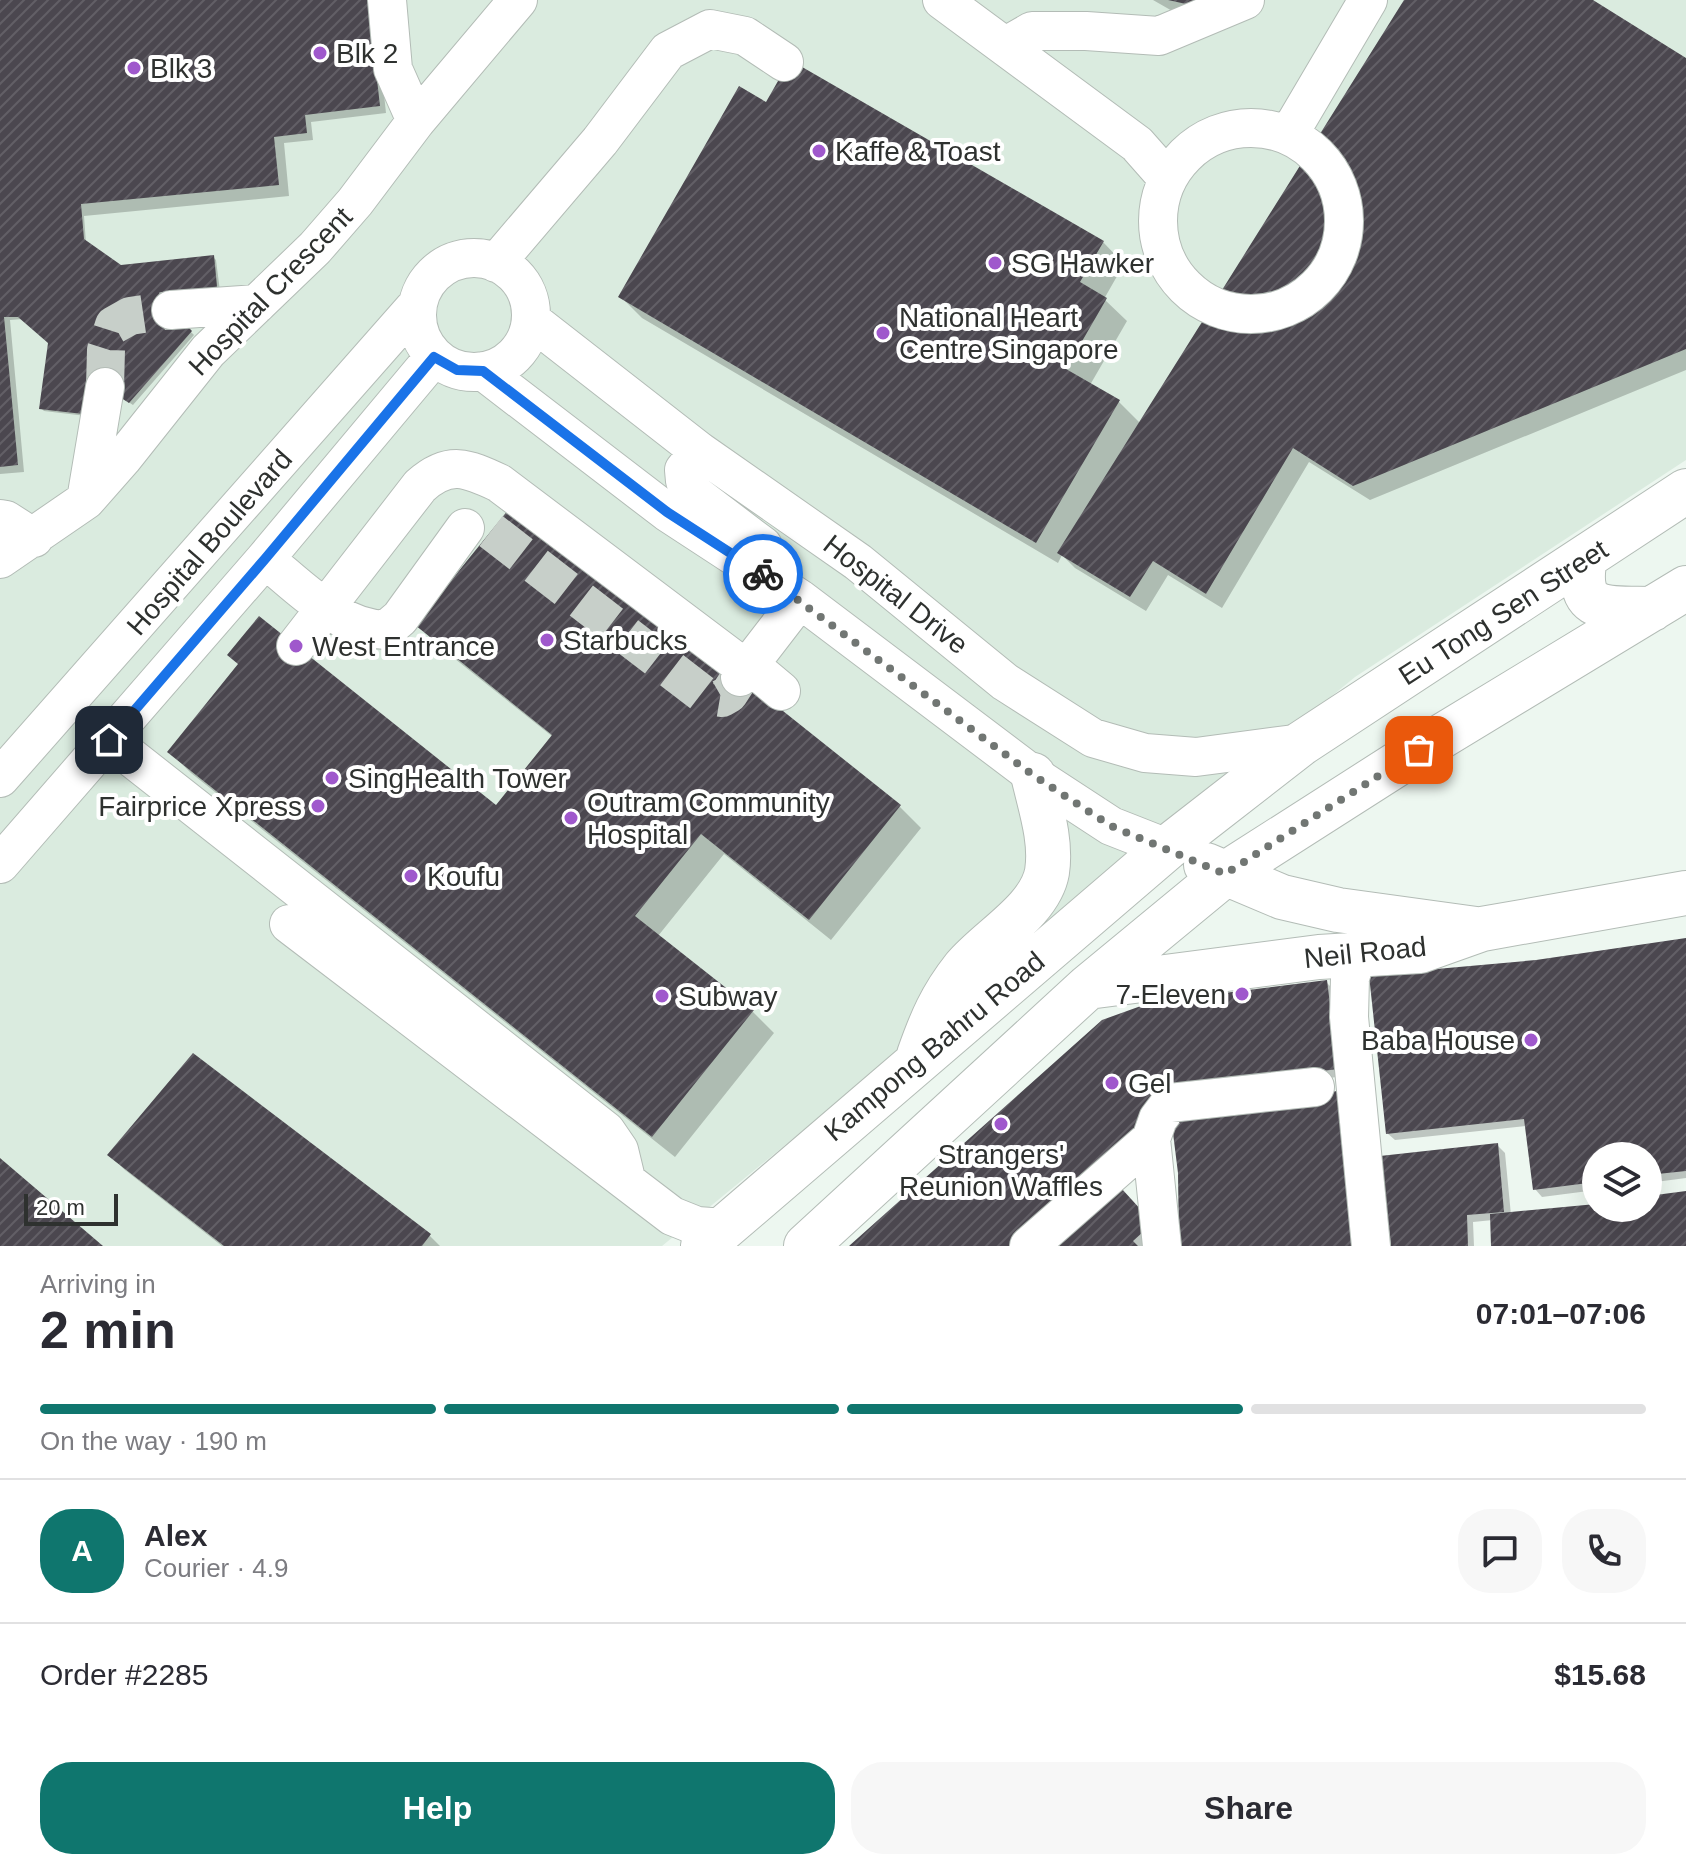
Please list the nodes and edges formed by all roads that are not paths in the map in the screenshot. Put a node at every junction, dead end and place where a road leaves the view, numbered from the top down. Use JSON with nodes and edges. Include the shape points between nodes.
{"nodes":[{"id":1,"x":387,"y":0,"type":"edge"},
{"id":2,"x":518,"y":0,"type":"edge"},
{"id":3,"x":942,"y":0,"type":"edge"},
{"id":4,"x":1245,"y":0,"type":"edge"},
{"id":5,"x":1368,"y":0,"type":"edge"},
{"id":6,"x":1006,"y":46,"type":"junction"},
{"id":7,"x":784,"y":62,"type":"dead end"},
{"id":8,"x":416,"y":121,"type":"junction"},
{"id":9,"x":1289,"y":134,"type":"junction"},
{"id":10,"x":1167,"y":178,"type":"junction"},
{"id":11,"x":496,"y":263,"type":"junction"},
{"id":12,"x":257,"y":304,"type":"junction"},
{"id":13,"x":417,"y":305,"type":"junction"},
{"id":14,"x":171,"y":310,"type":"tunnel mouth"},
{"id":15,"x":531,"y":320,"type":"junction"},
{"id":16,"x":434,"y":357,"type":"junction"},
{"id":17,"x":483,"y":371,"type":"junction"},
{"id":18,"x":105,"y":387,"type":"tunnel mouth"},
{"id":19,"x":699,"y":451,"type":"junction"},
{"id":20,"x":420,"y":486,"type":"junction"},
{"id":21,"x":1686,"y":491,"type":"edge"},
{"id":22,"x":86,"y":500,"type":"junction"},
{"id":23,"x":0,"y":519,"type":"edge"},
{"id":24,"x":34,"y":538,"type":"junction"},
{"id":25,"x":1585,"y":558,"type":"junction"},
{"id":26,"x":0,"y":559,"type":"edge"},
{"id":27,"x":265,"y":559,"type":"junction"},
{"id":28,"x":1669,"y":598,"type":"edge"},
{"id":29,"x":800,"y":599,"type":"junction"},
{"id":30,"x":334,"y":614,"type":"junction"},
{"id":31,"x":296,"y":646,"type":"dead end"},
{"id":32,"x":868,"y":652,"type":"junction"},
{"id":33,"x":746,"y":670,"type":"junction"},
{"id":34,"x":781,"y":691,"type":"dead end"},
{"id":35,"x":109,"y":740,"type":"junction"},
{"id":36,"x":1302,"y":743,"type":"junction"},
{"id":37,"x":1033,"y":775,"type":"junction"},
{"id":38,"x":0,"y":778,"type":"edge"},
{"id":39,"x":1167,"y":848,"type":"junction"},
{"id":40,"x":0,"y":864,"type":"edge"},
{"id":41,"x":1225,"y":874,"type":"junction"},
{"id":42,"x":1686,"y":893,"type":"edge"},
{"id":43,"x":289,"y":924,"type":"dead end"},
{"id":44,"x":1482,"y":929,"type":"junction"},
{"id":45,"x":1357,"y":955,"type":"junction"},
{"id":46,"x":1088,"y":987,"type":"junction"},
{"id":47,"x":915,"y":1065,"type":"junction"},
{"id":48,"x":1315,"y":1087,"type":"dead end"},
{"id":49,"x":977,"y":1091,"type":"junction"},
{"id":50,"x":1151,"y":1139,"type":"junction"},
{"id":51,"x":638,"y":1190,"type":"junction"},
{"id":52,"x":714,"y":1237,"type":"edge"},
{"id":53,"x":670,"y":1246,"type":"edge"},
{"id":54,"x":806,"y":1246,"type":"edge"},
{"id":55,"x":1029,"y":1246,"type":"edge"},
{"id":56,"x":1162,"y":1246,"type":"edge"},
{"id":57,"x":1371,"y":1246,"type":"edge"}],
"edges":[{"from":1,"to":8,"type":"street","via":[[393,69]]},
{"from":2,"to":8,"type":"street","name":"Hospital Crescent"},
{"from":3,"to":6,"type":"street"},
{"from":4,"to":6,"type":"street","via":[[1159,36],[1032,31]]},
{"from":5,"to":9,"type":"street"},
{"from":6,"to":10,"type":"street","via":[[1137,144]]},
{"from":7,"to":11,"type":"street","via":[[745,36],[710,29],[668,51]]},
{"from":8,"to":12,"type":"street","name":"Hospital Crescent","via":[[355,202]]},
{"from":9,"to":10,"type":"street","via":[[1261,127],[1219,134],[1183,156]]},
{"from":9,"to":10,"type":"street","via":[[1315,152],[1335,177],[1345,218],[1344,239],[1332,269],[1312,293],[1284,308],[1252,315],[1221,310],[1193,294],[1171,270],[1159,241],[1158,209]]},
{"from":11,"to":13,"type":"street","via":[[471,259],[447,266],[428,282]]},
{"from":11,"to":15,"type":"street","via":[[522,286]]},
{"from":12,"to":14,"type":"street"},
{"from":12,"to":22,"type":"street","name":"Hospital Crescent","via":[[208,351]]},
{"from":13,"to":16,"type":"street","via":[[420,333]]},
{"from":13,"to":38,"type":"street","name":"Hospital Boulevard"},
{"from":15,"to":17,"type":"street","via":[[524,343],[508,361]]},
{"from":15,"to":19,"type":"street","name":"Hospital Drive"},
{"from":16,"to":17,"type":"street","via":[[457,370]]},
{"from":16,"to":27,"type":"street","name":"Hospital Boulevard"},
{"from":17,"to":29,"type":"street","via":[[667,512]]},
{"from":18,"to":22,"type":"street"},
{"from":19,"to":32,"type":"street","via":[[684,470],[693,493],[829,597],[853,620]]},
{"from":19,"to":36,"type":"street","name":"Hospital Drive","via":[[858,562],[1005,682],[1093,738],[1145,753],[1196,757]]},
{"from":20,"to":30,"type":"street"},
{"from":20,"to":30,"type":"street","via":[[418,507],[429,525],[478,529],[386,630],[372,630]]},
{"from":20,"to":33,"type":"street","via":[[434,473],[449,469],[471,470],[499,483]]},
{"from":21,"to":25,"type":"main road","name":"Eu Tong Sen Street"},
{"from":22,"to":24,"type":"street","name":"Hospital Crescent"},
{"from":23,"to":24,"type":"street"},
{"from":24,"to":26,"type":"street","name":"Hospital Crescent"},
{"from":25,"to":28,"type":"main road","via":[[1581,580],[1593,604],[1610,608]]},
{"from":25,"to":36,"type":"main road","name":"Eu Tong Sen Street"},
{"from":27,"to":30,"type":"street"},
{"from":27,"to":35,"type":"street","name":"Hospital Boulevard"},
{"from":28,"to":41,"type":"main road","name":"Kampong Bahru Road"},
{"from":29,"to":32,"type":"street"},
{"from":29,"to":33,"type":"street"},
{"from":30,"to":31,"type":"street"},
{"from":32,"to":37,"type":"street"},
{"from":33,"to":34,"type":"street"},
{"from":35,"to":40,"type":"street","name":"Hospital Boulevard"},
{"from":35,"to":51,"type":"street","via":[[606,1131]]},
{"from":36,"to":39,"type":"main road","name":"Eu Tong Sen Street"},
{"from":37,"to":39,"type":"street","via":[[1111,826]]},
{"from":37,"to":47,"type":"main road","via":[[1047,845],[1047,873],[1037,898],[965,967],[935,1009]]},
{"from":39,"to":41,"type":"main road"},
{"from":39,"to":47,"type":"main road","name":"Kampong Bahru Road"},
{"from":41,"to":44,"type":"main road","via":[[1282,897],[1338,910]]},
{"from":41,"to":46,"type":"main road","name":"Kampong Bahru Road"},
{"from":42,"to":44,"type":"main road","name":"Neil Road"},
{"from":43,"to":51,"type":"street"},
{"from":44,"to":45,"type":"main road","name":"Neil Road","via":[[1420,951]]},
{"from":45,"to":46,"type":"main road","name":"Neil Road"},
{"from":45,"to":57,"type":"street","via":[[1349,1017]]},
{"from":46,"to":49,"type":"main road","name":"Kampong Bahru Road"},
{"from":47,"to":49,"type":"main road","via":[[954,1065]]},
{"from":47,"to":52,"type":"main road","name":"Kampong Bahru Road"},
{"from":48,"to":50,"type":"street","via":[[1170,1103]]},
{"from":49,"to":54,"type":"main road","name":"Kampong Bahru Road"},
{"from":50,"to":55,"type":"street"},
{"from":50,"to":56,"type":"street"},
{"from":51,"to":52,"type":"street","via":[[672,1216]]},
{"from":51,"to":53,"type":"street","via":[[664,1225]]}]}
